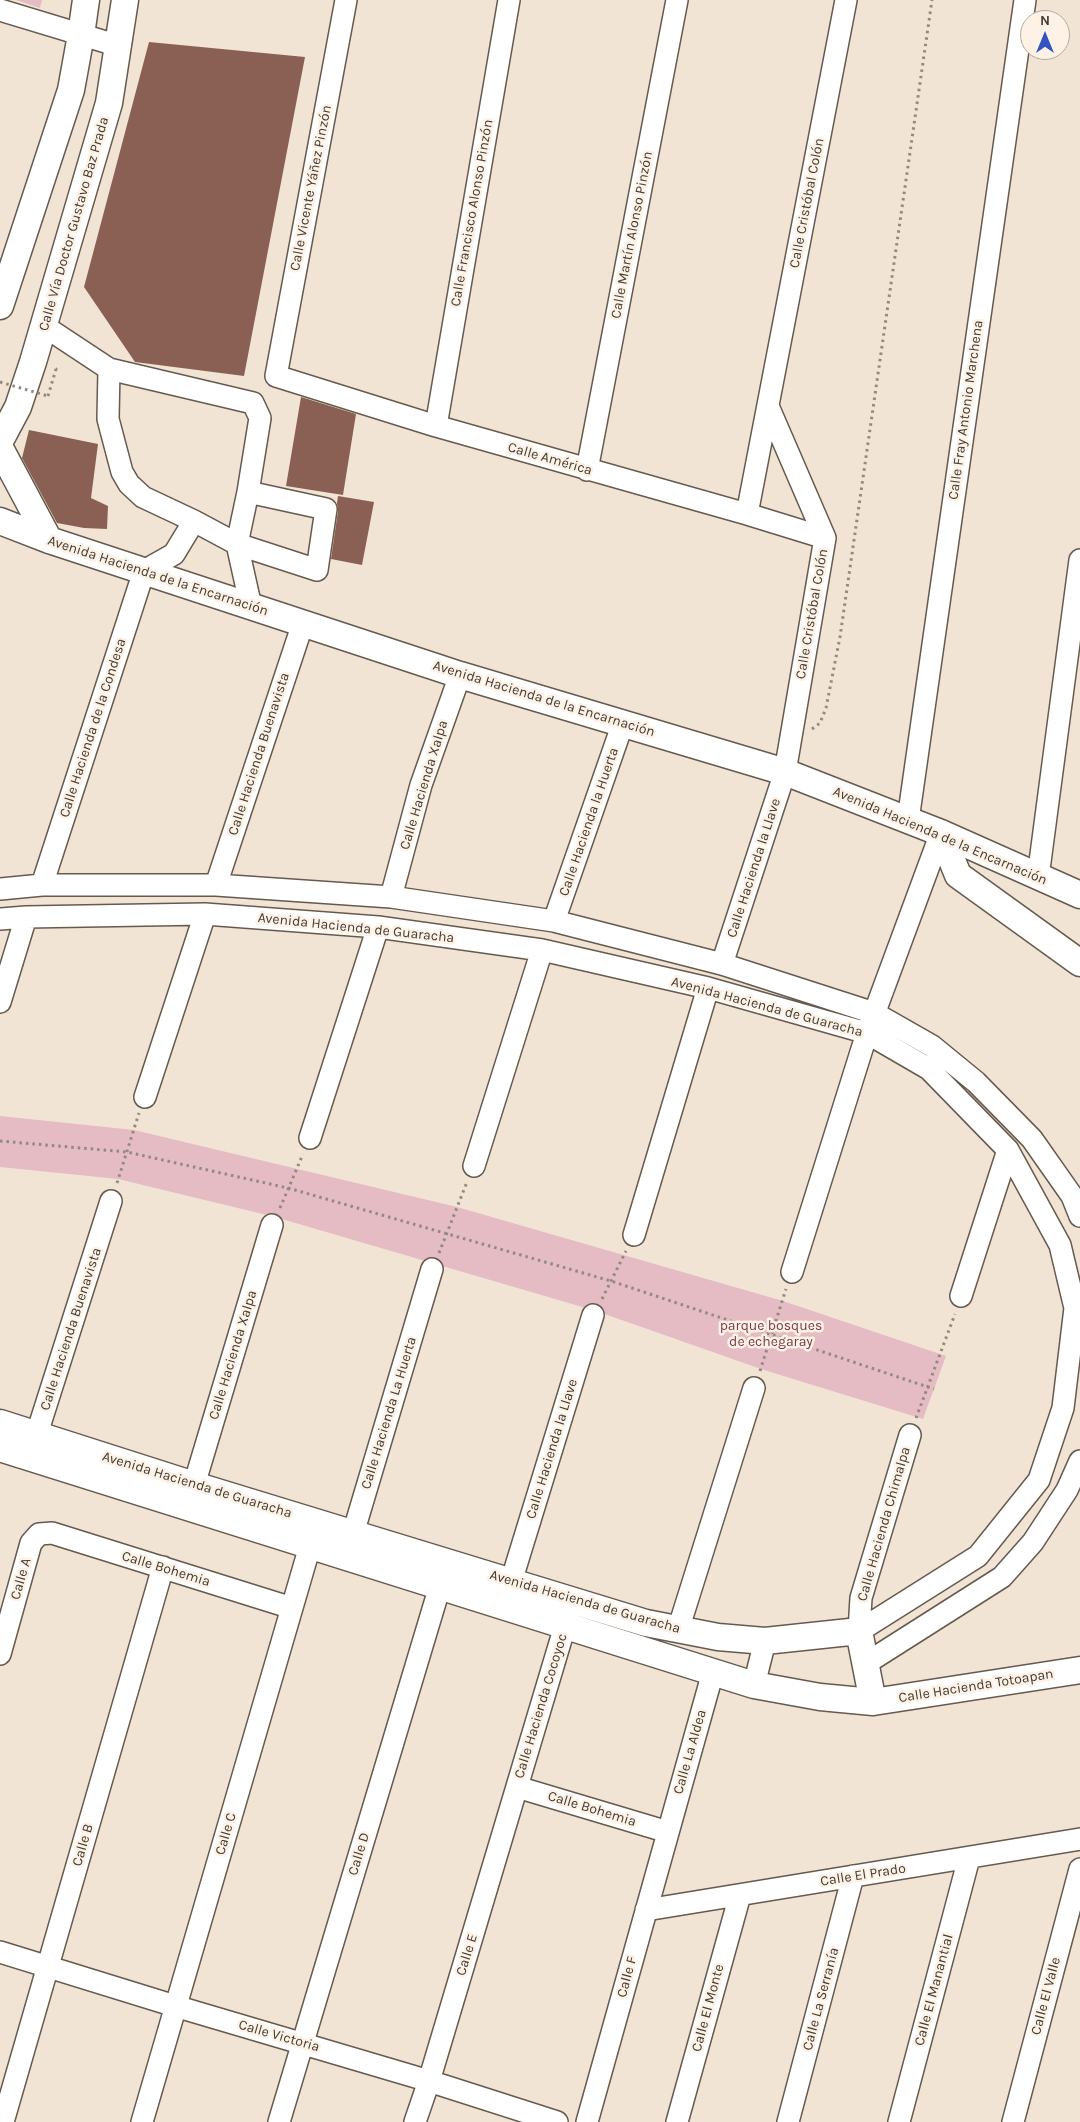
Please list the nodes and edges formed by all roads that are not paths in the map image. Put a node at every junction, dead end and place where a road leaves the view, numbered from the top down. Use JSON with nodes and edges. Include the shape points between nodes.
{"nodes":[{"id":1,"x":86,"y":0,"type":"edge"},
{"id":2,"x":125,"y":0,"type":"edge"},
{"id":3,"x":346,"y":0,"type":"edge"},
{"id":4,"x":509,"y":0,"type":"edge"},
{"id":5,"x":677,"y":0,"type":"edge"},
{"id":6,"x":846,"y":0,"type":"edge"},
{"id":7,"x":1025,"y":0,"type":"edge"},
{"id":8,"x":0,"y":10,"type":"edge"},
{"id":9,"x":81,"y":35,"type":"junction"},
{"id":10,"x":119,"y":46,"type":"junction"},
{"id":11,"x":0,"y":306,"type":"edge"},
{"id":12,"x":44,"y":326,"type":"junction"},
{"id":13,"x":109,"y":369,"type":"junction"},
{"id":14,"x":276,"y":376,"type":"joint"},
{"id":15,"x":18,"y":395,"type":"edge"},
{"id":16,"x":768,"y":406,"type":"junction"},
{"id":17,"x":436,"y":426,"type":"junction"},
{"id":18,"x":0,"y":441,"type":"edge"},
{"id":19,"x":0,"y":448,"type":"edge"},
{"id":20,"x":587,"y":470,"type":"junction"},
{"id":21,"x":248,"y":492,"type":"junction"},
{"id":22,"x":747,"y":514,"type":"junction"},
{"id":23,"x":194,"y":520,"type":"junction"},
{"id":24,"x":0,"y":521,"type":"edge"},
{"id":25,"x":825,"y":538,"type":"junction"},
{"id":26,"x":49,"y":540,"type":"junction"},
{"id":27,"x":237,"y":544,"type":"junction"},
{"id":28,"x":1080,"y":560,"type":"edge"},
{"id":29,"x":144,"y":571,"type":"junction"},
{"id":30,"x":251,"y":607,"type":"junction"},
{"id":31,"x":303,"y":623,"type":"junction"},
{"id":32,"x":460,"y":675,"type":"junction"},
{"id":33,"x":623,"y":723,"type":"junction"},
{"id":34,"x":787,"y":761,"type":"junction"},
{"id":35,"x":908,"y":820,"type":"junction"},
{"id":36,"x":941,"y":833,"type":"junction"},
{"id":37,"x":1038,"y":877,"type":"junction"},
{"id":38,"x":42,"y":885,"type":"junction"},
{"id":39,"x":92,"y":885,"type":"junction"},
{"id":40,"x":216,"y":885,"type":"junction"},
{"id":41,"x":0,"y":889,"type":"edge"},
{"id":42,"x":1080,"y":896,"type":"edge"},
{"id":43,"x":391,"y":897,"type":"junction"},
{"id":44,"x":423,"y":903,"type":"junction"},
{"id":45,"x":205,"y":914,"type":"junction"},
{"id":46,"x":514,"y":915,"type":"junction"},
{"id":47,"x":92,"y":916,"type":"junction"},
{"id":48,"x":26,"y":917,"type":"junction"},
{"id":49,"x":0,"y":919,"type":"edge"},
{"id":50,"x":554,"y":921,"type":"junction"},
{"id":51,"x":378,"y":927,"type":"junction"},
{"id":52,"x":414,"y":932,"type":"junction"},
{"id":53,"x":504,"y":945,"type":"junction"},
{"id":54,"x":542,"y":950,"type":"junction"},
{"id":55,"x":1080,"y":963,"type":"edge"},
{"id":56,"x":722,"y":964,"type":"junction"},
{"id":57,"x":708,"y":988,"type":"junction"},
{"id":58,"x":0,"y":1002,"type":"edge"},
{"id":59,"x":874,"y":1013,"type":"junction"},
{"id":60,"x":867,"y":1033,"type":"junction"},
{"id":61,"x":145,"y":1097,"type":"road end"},
{"id":62,"x":310,"y":1138,"type":"road end"},
{"id":63,"x":1008,"y":1150,"type":"junction"},
{"id":64,"x":474,"y":1166,"type":"road end"},
{"id":65,"x":111,"y":1201,"type":"road end"},
{"id":66,"x":1080,"y":1216,"type":"edge"},
{"id":67,"x":272,"y":1224,"type":"road end"},
{"id":68,"x":634,"y":1235,"type":"road end"},
{"id":69,"x":432,"y":1269,"type":"road end"},
{"id":70,"x":792,"y":1272,"type":"road end"},
{"id":71,"x":961,"y":1296,"type":"road end"},
{"id":72,"x":593,"y":1315,"type":"road end"},
{"id":73,"x":754,"y":1388,"type":"road end"},
{"id":74,"x":0,"y":1423,"type":"edge"},
{"id":75,"x":910,"y":1435,"type":"road end"},
{"id":76,"x":33,"y":1446,"type":"junction"},
{"id":77,"x":0,"y":1448,"type":"edge"},
{"id":78,"x":1080,"y":1460,"type":"edge"},
{"id":79,"x":194,"y":1485,"type":"junction"},
{"id":80,"x":39,"y":1534,"type":"joint"},
{"id":81,"x":350,"y":1545,"type":"junction"},
{"id":82,"x":310,"y":1546,"type":"junction"},
{"id":83,"x":163,"y":1568,"type":"junction"},
{"id":84,"x":511,"y":1582,"type":"junction"},
{"id":85,"x":440,"y":1586,"type":"junction"},
{"id":86,"x":292,"y":1608,"type":"junction"},
{"id":87,"x":646,"y":1623,"type":"junction"},
{"id":88,"x":565,"y":1626,"type":"junction"},
{"id":89,"x":678,"y":1630,"type":"junction"},
{"id":90,"x":858,"y":1631,"type":"junction"},
{"id":91,"x":765,"y":1641,"type":"junction"},
{"id":92,"x":638,"y":1648,"type":"junction"},
{"id":93,"x":0,"y":1654,"type":"edge"},
{"id":94,"x":865,"y":1664,"type":"junction"},
{"id":95,"x":1080,"y":1670,"type":"edge"},
{"id":96,"x":713,"y":1672,"type":"junction"},
{"id":97,"x":754,"y":1685,"type":"junction"},
{"id":98,"x":873,"y":1702,"type":"junction"},
{"id":99,"x":517,"y":1787,"type":"junction"},
{"id":100,"x":668,"y":1832,"type":"junction"},
{"id":101,"x":1080,"y":1838,"type":"edge"},
{"id":102,"x":969,"y":1858,"type":"junction"},
{"id":103,"x":1080,"y":1869,"type":"edge"},
{"id":104,"x":853,"y":1876,"type":"junction"},
{"id":105,"x":740,"y":1895,"type":"junction"},
{"id":106,"x":646,"y":1910,"type":"junction"},
{"id":107,"x":0,"y":1952,"type":"edge"},
{"id":108,"x":48,"y":1967,"type":"junction"},
{"id":109,"x":175,"y":2006,"type":"junction"},
{"id":110,"x":302,"y":2042,"type":"junction"},
{"id":111,"x":429,"y":2081,"type":"junction"},
{"id":112,"x":2,"y":2122,"type":"edge"},
{"id":113,"x":142,"y":2122,"type":"edge"},
{"id":114,"x":279,"y":2122,"type":"edge"},
{"id":115,"x":415,"y":2122,"type":"edge"},
{"id":116,"x":557,"y":2122,"type":"edge"},
{"id":117,"x":587,"y":2122,"type":"edge"},
{"id":118,"x":677,"y":2122,"type":"edge"},
{"id":119,"x":788,"y":2122,"type":"edge"},
{"id":120,"x":899,"y":2122,"type":"edge"},
{"id":121,"x":1013,"y":2122,"type":"edge"}],
"edges":[{"from":1,"to":9,"type":"main road"},
{"from":2,"to":10,"type":"main road","name":"Calle Vía Doctor Gustavo Baz Prada"},
{"from":3,"to":14,"type":"street","name":"Calle Vicente Yáñez Pinzón"},
{"from":4,"to":17,"type":"street","name":"Calle Francisco Alonso Pinzón"},
{"from":5,"to":20,"type":"street","name":"Calle Martín Alonso Pinzón"},
{"from":6,"to":16,"type":"street","name":"Calle Cristóbal Colón"},
{"from":7,"to":35,"type":"street","name":"Calle Fray Antonio Marchena"},
{"from":8,"to":9,"type":"street"},
{"from":9,"to":10,"type":"street"},
{"from":9,"to":11,"type":"main road","via":[[71,90]]},
{"from":10,"to":12,"type":"main road","name":"Calle Vía Doctor Gustavo Baz Prada","via":[[109,103]]},
{"from":12,"to":13,"type":"street"},
{"from":12,"to":15,"type":"main road","name":"Calle Vía Doctor Gustavo Baz Prada"},
{"from":13,"to":21,"type":"street","via":[[253,403],[260,418]]},
{"from":13,"to":23,"type":"street","via":[[108,419],[122,472],[143,497]]},
{"from":14,"to":17,"type":"street","name":"Calle América"},
{"from":15,"to":18,"type":"main road","name":"Calle Vía Doctor Gustavo Baz Prada"},
{"from":16,"to":22,"type":"street","name":"Calle Cristóbal Colón"},
{"from":16,"to":25,"type":"street","name":"Calle Cristóbal Colón"},
{"from":17,"to":20,"type":"street","name":"Calle América"},
{"from":19,"to":26,"type":"main road"},
{"from":20,"to":22,"type":"street","name":"Calle América"},
{"from":21,"to":27,"type":"street"},
{"from":21,"to":27,"type":"street","via":[[326,509],[316,570]]},
{"from":22,"to":25,"type":"street","name":"Calle América"},
{"from":23,"to":27,"type":"street"},
{"from":23,"to":29,"type":"street","via":[[174,554]]},
{"from":24,"to":26,"type":"main road","name":"Avenida Hacienda de la Encarnación"},
{"from":25,"to":34,"type":"street","name":"Calle Cristóbal Colón"},
{"from":26,"to":29,"type":"main road","name":"Avenida Hacienda de la Encarnación"},
{"from":27,"to":30,"type":"street"},
{"from":28,"to":37,"type":"street"},
{"from":29,"to":30,"type":"main road","name":"Avenida Hacienda de la Encarnación"},
{"from":29,"to":38,"type":"street","name":"Calle Hacienda de la Condesa"},
{"from":30,"to":31,"type":"main road","name":"Avenida Hacienda de la Encarnación"},
{"from":31,"to":32,"type":"main road","name":"Avenida Hacienda de la Encarnación"},
{"from":31,"to":40,"type":"street","name":"Calle Hacienda Buenavista"},
{"from":32,"to":33,"type":"main road","name":"Avenida Hacienda de la Encarnación"},
{"from":32,"to":43,"type":"street","name":"Calle Hacienda Xalpa","via":[[421,785]]},
{"from":33,"to":34,"type":"main road","name":"Avenida Hacienda de la Encarnación"},
{"from":33,"to":50,"type":"street","name":"Calle Hacienda la Huerta"},
{"from":34,"to":35,"type":"main road","name":"Avenida Hacienda de la Encarnación"},
{"from":34,"to":56,"type":"street","name":"Calle Hacienda la Llave"},
{"from":35,"to":36,"type":"main road","name":"Avenida Hacienda de la Encarnación"},
{"from":36,"to":37,"type":"main road","name":"Avenida Hacienda de la Encarnación"},
{"from":36,"to":55,"type":"main road","via":[[958,875]]},
{"from":36,"to":59,"type":"street"},
{"from":37,"to":42,"type":"main road","name":"Avenida Hacienda de la Encarnación"},
{"from":38,"to":39,"type":"street","name":"Avenida Hacienda de Guaracha"},
{"from":38,"to":41,"type":"street","name":"Avenida Hacienda de Guaracha"},
{"from":39,"to":40,"type":"street","name":"Avenida Hacienda de Guaracha"},
{"from":39,"to":47,"type":"street"},
{"from":40,"to":43,"type":"street","name":"Avenida Hacienda de Guaracha"},
{"from":43,"to":44,"type":"street","name":"Avenida Hacienda de Guaracha"},
{"from":44,"to":46,"type":"street","name":"Avenida Hacienda de Guaracha"},
{"from":44,"to":52,"type":"street","via":[[429,912],[425,923]]},
{"from":45,"to":47,"type":"street","name":"Avenida Hacienda de Guaracha"},
{"from":45,"to":51,"type":"street","name":"Avenida Hacienda de Guaracha"},
{"from":45,"to":61,"type":"street"},
{"from":46,"to":50,"type":"street","name":"Avenida Hacienda de Guaracha"},
{"from":46,"to":53,"type":"street","via":[[502,922],[499,933]]},
{"from":47,"to":48,"type":"street","name":"Avenida Hacienda de Guaracha"},
{"from":48,"to":49,"type":"street","name":"Avenida Hacienda de Guaracha"},
{"from":48,"to":58,"type":"street"},
{"from":50,"to":56,"type":"street","name":"Avenida Hacienda de Guaracha"},
{"from":51,"to":52,"type":"street","name":"Avenida Hacienda de Guaracha"},
{"from":51,"to":62,"type":"street"},
{"from":52,"to":53,"type":"street","name":"Avenida Hacienda de Guaracha"},
{"from":53,"to":54,"type":"street","name":"Avenida Hacienda de Guaracha"},
{"from":54,"to":57,"type":"street","name":"Avenida Hacienda de Guaracha"},
{"from":54,"to":64,"type":"street"},
{"from":56,"to":59,"type":"street","name":"Avenida Hacienda de Guaracha"},
{"from":57,"to":60,"type":"street","name":"Avenida Hacienda de Guaracha"},
{"from":57,"to":68,"type":"street"},
{"from":59,"to":60,"type":"street"},
{"from":59,"to":66,"type":"street","name":"Avenida Hacienda de Guaracha","via":[[932,1046],[976,1082],[1032,1139],[1072,1196]]},
{"from":60,"to":63,"type":"street","name":"Avenida Hacienda de Guaracha","via":[[929,1069]]},
{"from":60,"to":70,"type":"street"},
{"from":63,"to":71,"type":"street"},
{"from":63,"to":90,"type":"street","name":"Avenida Hacienda de Guaracha","via":[[1060,1245],[1075,1308],[1063,1408],[1038,1480],[978,1556]]},
{"from":65,"to":76,"type":"street","name":"Calle Hacienda Buenavista"},
{"from":67,"to":79,"type":"street","name":"Calle Hacienda Xalpa"},
{"from":69,"to":81,"type":"street","name":"Calle Hacienda La Huerta"},
{"from":72,"to":84,"type":"street","name":"Calle Hacienda la Llave"},
{"from":73,"to":89,"type":"street"},
{"from":74,"to":76,"type":"main road","name":"Avenida Hacienda de Guaracha"},
{"from":75,"to":90,"type":"street","name":"Calle Hacienda Chimalpa","via":[[862,1598]]},
{"from":76,"to":77,"type":"main road","name":"Avenida Hacienda de Guaracha"},
{"from":76,"to":79,"type":"main road","name":"Avenida Hacienda de Guaracha"},
{"from":76,"to":82,"type":"main road","name":"Avenida Hacienda de Guaracha"},
{"from":78,"to":94,"type":"street","via":[[1067,1490],[1033,1542],[1002,1577]]},
{"from":79,"to":81,"type":"main road","name":"Avenida Hacienda de Guaracha"},
{"from":80,"to":83,"type":"street","name":"Calle Bohemia","via":[[52,1533]]},
{"from":80,"to":93,"type":"street","name":"Calle A","via":[[31,1543]]},
{"from":81,"to":82,"type":"main road","name":"Avenida Hacienda de Guaracha"},
{"from":81,"to":84,"type":"main road","name":"Avenida Hacienda de Guaracha"},
{"from":81,"to":85,"type":"main road","name":"Avenida Hacienda de Guaracha"},
{"from":82,"to":86,"type":"street","name":"Calle C"},
{"from":83,"to":86,"type":"street","name":"Calle Bohemia"},
{"from":83,"to":108,"type":"street","name":"Calle B"},
{"from":84,"to":87,"type":"main road","name":"Avenida Hacienda de Guaracha"},
{"from":85,"to":88,"type":"main road","name":"Avenida Hacienda de Guaracha"},
{"from":85,"to":110,"type":"street","name":"Calle D"},
{"from":86,"to":109,"type":"street","name":"Calle C"},
{"from":87,"to":89,"type":"main road","name":"Avenida Hacienda de Guaracha"},
{"from":87,"to":92,"type":"street"},
{"from":88,"to":92,"type":"main road","name":"Avenida Hacienda de Guaracha"},
{"from":88,"to":99,"type":"street","name":"Calle Hacienda Cocoyoc"},
{"from":89,"to":91,"type":"main road","name":"Avenida Hacienda de Guaracha"},
{"from":90,"to":91,"type":"main road","name":"Avenida Hacienda de Guaracha"},
{"from":90,"to":94,"type":"main road","name":"Calle Hacienda Chimalpa"},
{"from":91,"to":97,"type":"street"},
{"from":92,"to":96,"type":"main road","name":"Avenida Hacienda de Guaracha"},
{"from":94,"to":98,"type":"main road","name":"Calle Hacienda Chimalpa"},
{"from":95,"to":98,"type":"main road","name":"Calle Hacienda Totoapan"},
{"from":96,"to":97,"type":"main road","name":"Avenida Hacienda de Guaracha"},
{"from":96,"to":100,"type":"street","name":"Calle La Aldea"},
{"from":97,"to":98,"type":"main road","name":"Avenida Hacienda de Guaracha","via":[[820,1697]]},
{"from":99,"to":100,"type":"street","name":"Calle Bohemia"},
{"from":99,"to":111,"type":"street","name":"Calle E"},
{"from":100,"to":106,"type":"street","name":"Calle F"},
{"from":101,"to":102,"type":"street","name":"Calle El Prado"},
{"from":102,"to":104,"type":"street","name":"Calle El Prado"},
{"from":102,"to":120,"type":"street","name":"Calle El Manantial"},
{"from":103,"to":121,"type":"street","name":"Calle El Valle"},
{"from":104,"to":105,"type":"street","name":"Calle El Prado"},
{"from":104,"to":119,"type":"street","name":"Calle La Serranía"},
{"from":105,"to":106,"type":"street","name":"Calle El Prado"},
{"from":105,"to":118,"type":"street","name":"Calle El Monte"},
{"from":106,"to":117,"type":"street","name":"Calle F"},
{"from":107,"to":108,"type":"street","name":"Calle Victoria"},
{"from":108,"to":109,"type":"street","name":"Calle Victoria"},
{"from":108,"to":112,"type":"street","name":"Calle B"},
{"from":109,"to":110,"type":"street","name":"Calle Victoria"},
{"from":109,"to":113,"type":"street","name":"Calle C"},
{"from":110,"to":111,"type":"street","name":"Calle Victoria"},
{"from":110,"to":114,"type":"street","name":"Calle D"},
{"from":111,"to":115,"type":"street","name":"Calle E"},
{"from":111,"to":116,"type":"street","name":"Calle Victoria"}]}
